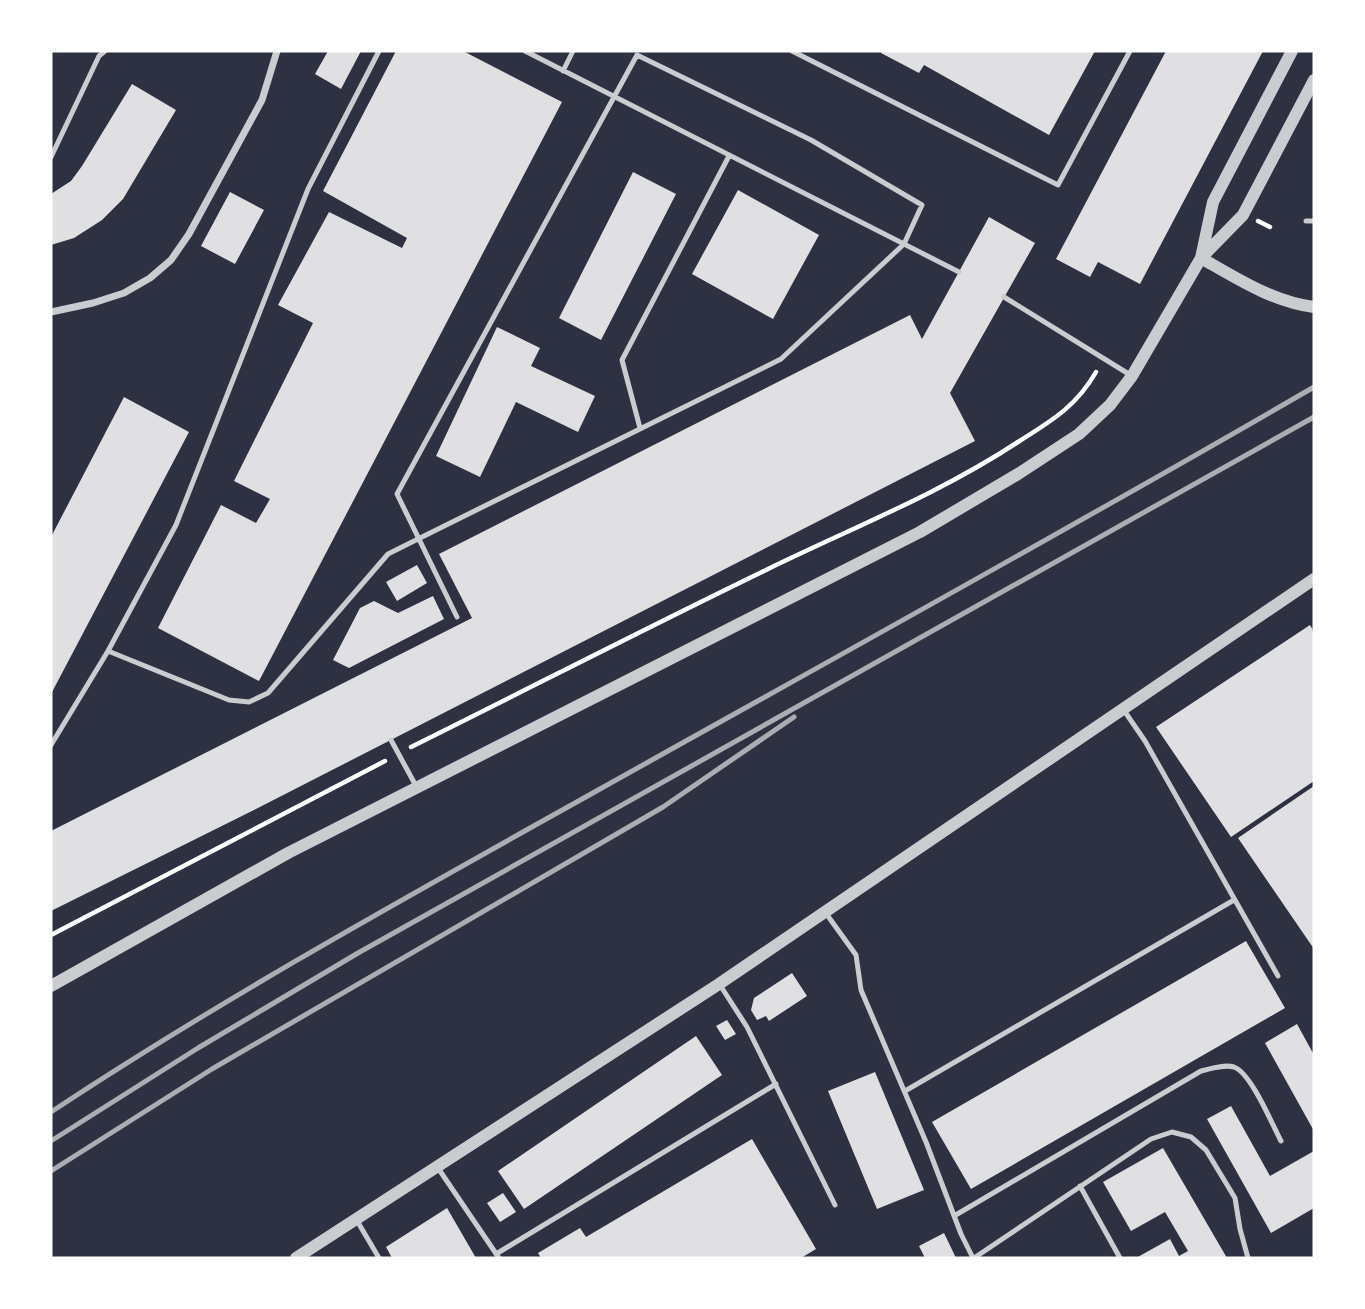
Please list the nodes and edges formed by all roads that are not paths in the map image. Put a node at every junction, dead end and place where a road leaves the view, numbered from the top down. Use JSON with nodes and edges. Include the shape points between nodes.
{"nodes":[{"id":1,"x":105,"y":51,"type":"edge"},
{"id":2,"x":277,"y":51,"type":"edge"},
{"id":3,"x":379,"y":51,"type":"edge"},
{"id":4,"x":525,"y":51,"type":"edge"},
{"id":5,"x":573,"y":51,"type":"edge"},
{"id":6,"x":792,"y":51,"type":"edge"},
{"id":7,"x":1130,"y":51,"type":"edge"},
{"id":8,"x":1292,"y":51,"type":"edge"},
{"id":9,"x":563,"y":71,"type":"junction"},
{"id":10,"x":1314,"y":80,"type":"edge"},
{"id":11,"x":615,"y":98,"type":"junction"},
{"id":12,"x":729,"y":156,"type":"junction"},
{"id":13,"x":51,"y":158,"type":"edge"},
{"id":14,"x":1306,"y":221,"type":"dead end"},
{"id":15,"x":1314,"y":221,"type":"edge"},
{"id":16,"x":904,"y":244,"type":"junction"},
{"id":17,"x":1200,"y":258,"type":"junction"},
{"id":18,"x":959,"y":272,"type":"dead end"},
{"id":19,"x":1004,"y":297,"type":"dead end"},
{"id":20,"x":1314,"y":307,"type":"edge"},
{"id":21,"x":51,"y":312,"type":"edge"},
{"id":22,"x":1132,"y":376,"type":"junction"},
{"id":23,"x":640,"y":428,"type":"junction"},
{"id":24,"x":418,"y":539,"type":"junction"},
{"id":25,"x":1314,"y":579,"type":"edge"},
{"id":26,"x":457,"y":617,"type":"dead end"},
{"id":27,"x":108,"y":651,"type":"junction"},
{"id":28,"x":1123,"y":709,"type":"junction"},
{"id":29,"x":391,"y":740,"type":"dead end"},
{"id":30,"x":51,"y":745,"type":"edge"},
{"id":31,"x":417,"y":787,"type":"junction"},
{"id":32,"x":1234,"y":900,"type":"junction"},
{"id":33,"x":825,"y":912,"type":"junction"},
{"id":34,"x":1278,"y":976,"type":"dead end"},
{"id":35,"x":719,"y":984,"type":"junction"},
{"id":36,"x":51,"y":986,"type":"edge"},
{"id":37,"x":776,"y":1084,"type":"junction"},
{"id":38,"x":905,"y":1091,"type":"junction"},
{"id":39,"x":1281,"y":1141,"type":"dead end"},
{"id":40,"x":438,"y":1167,"type":"junction"},
{"id":41,"x":1080,"y":1186,"type":"junction"},
{"id":42,"x":835,"y":1205,"type":"dead end"},
{"id":43,"x":954,"y":1216,"type":"junction"},
{"id":44,"x":356,"y":1219,"type":"junction"},
{"id":45,"x":497,"y":1256,"type":"edge"},
{"id":46,"x":296,"y":1258,"type":"edge"},
{"id":47,"x":379,"y":1258,"type":"edge"},
{"id":48,"x":973,"y":1258,"type":"edge"},
{"id":49,"x":1120,"y":1258,"type":"edge"},
{"id":50,"x":1248,"y":1258,"type":"edge"}],
"edges":[{"from":1,"to":13,"type":"lane"},
{"from":2,"to":21,"type":"street","via":[[262,100],[171,260],[124,293]]},
{"from":3,"to":27,"type":"lane","via":[[309,189],[176,525]]},
{"from":4,"to":9,"type":"lane"},
{"from":5,"to":9,"type":"lane"},
{"from":6,"to":7,"type":"lane","via":[[1058,185]]},
{"from":8,"to":17,"type":"street","via":[[1213,202]]},
{"from":9,"to":11,"type":"lane"},
{"from":10,"to":17,"type":"street","via":[[1243,215]]},
{"from":11,"to":12,"type":"lane"},
{"from":11,"to":16,"type":"lane","via":[[637,55],[811,140],[922,205]]},
{"from":11,"to":24,"type":"lane","via":[[397,494]]},
{"from":12,"to":16,"type":"lane"},
{"from":12,"to":23,"type":"lane","via":[[622,360]]},
{"from":14,"to":15,"type":"lane"},
{"from":16,"to":18,"type":"lane"},
{"from":16,"to":23,"type":"lane","via":[[781,359]]},
{"from":17,"to":20,"type":"street","via":[[1280,298]]},
{"from":17,"to":22,"type":"street"},
{"from":19,"to":22,"type":"lane"},
{"from":22,"to":31,"type":"street","via":[[1079,434],[919,532]]},
{"from":23,"to":24,"type":"lane"},
{"from":24,"to":26,"type":"lane"},
{"from":24,"to":27,"type":"lane","via":[[388,554],[268,692],[249,702],[229,701]]},
{"from":25,"to":28,"type":"street"},
{"from":27,"to":30,"type":"lane"},
{"from":28,"to":32,"type":"lane"},
{"from":28,"to":33,"type":"street"},
{"from":29,"to":31,"type":"lane"},
{"from":31,"to":36,"type":"street","via":[[288,853]]},
{"from":32,"to":34,"type":"lane"},
{"from":32,"to":38,"type":"lane"},
{"from":33,"to":35,"type":"street"},
{"from":33,"to":38,"type":"lane","via":[[856,955],[861,990]]},
{"from":35,"to":37,"type":"lane"},
{"from":35,"to":40,"type":"street"},
{"from":37,"to":42,"type":"lane"},
{"from":37,"to":45,"type":"lane"},
{"from":38,"to":43,"type":"lane"},
{"from":39,"to":43,"type":"lane","via":[[1245,1074],[1233,1067],[1217,1067],[1201,1072]]},
{"from":40,"to":44,"type":"street"},
{"from":40,"to":45,"type":"lane"},
{"from":41,"to":48,"type":"lane"},
{"from":41,"to":49,"type":"lane"},
{"from":41,"to":50,"type":"lane","via":[[1151,1139],[1172,1132],[1191,1137],[1206,1150],[1235,1198]]},
{"from":43,"to":48,"type":"lane"},
{"from":44,"to":46,"type":"street"},
{"from":44,"to":47,"type":"lane"}]}
